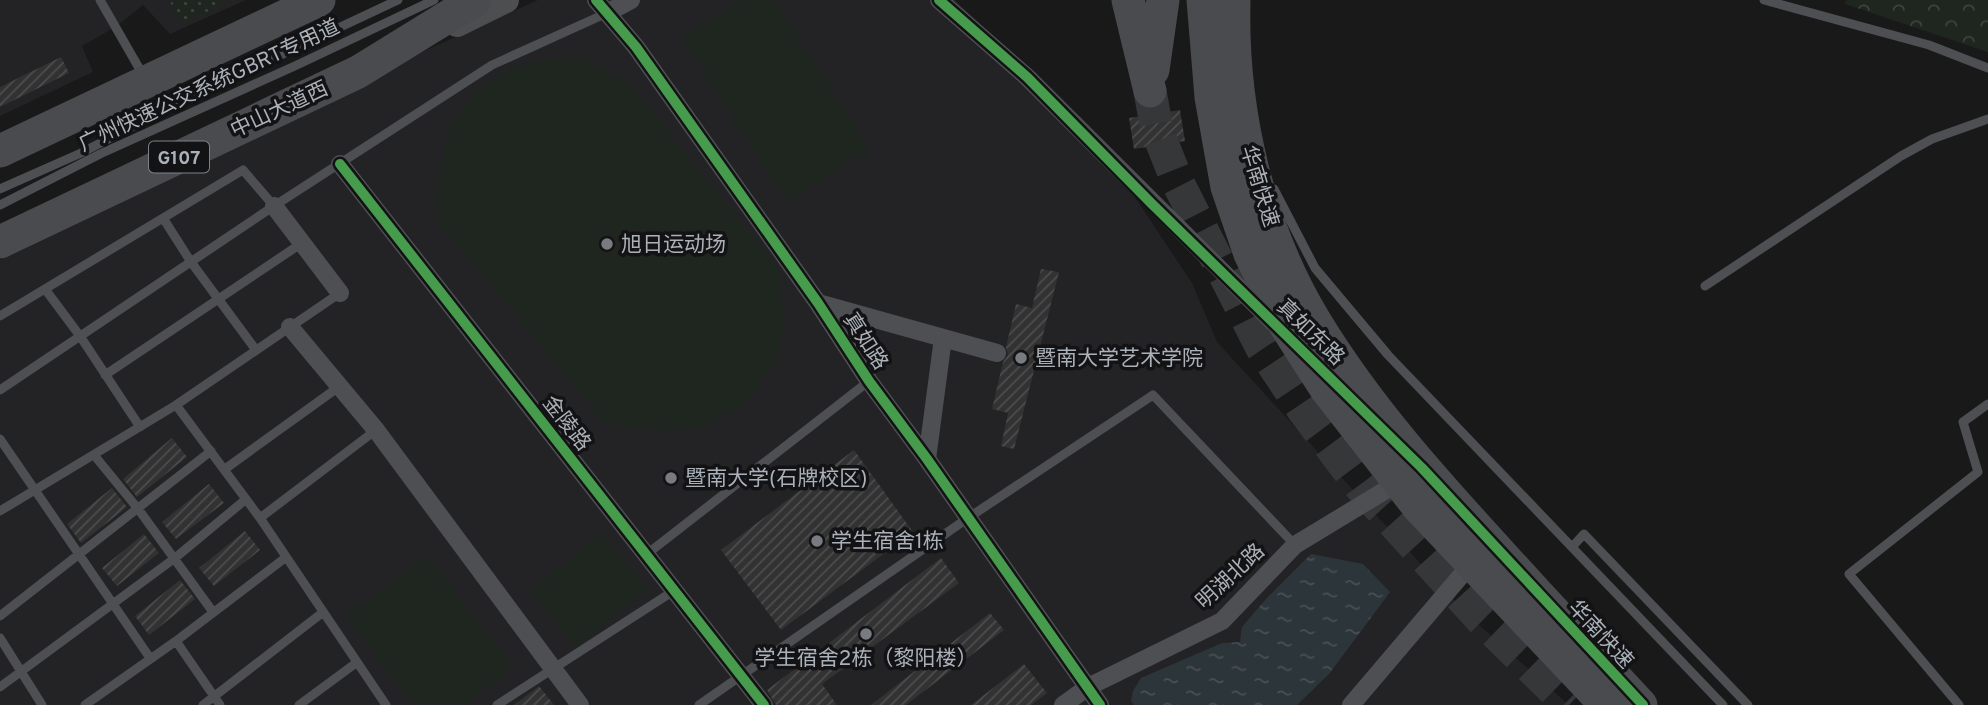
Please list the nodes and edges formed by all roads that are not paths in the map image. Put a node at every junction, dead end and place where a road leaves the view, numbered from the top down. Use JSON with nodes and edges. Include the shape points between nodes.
{"nodes":[{"id":1,"x":100,"y":0,"type":"edge"},
{"id":2,"x":320,"y":0,"type":"edge"},
{"id":3,"x":398,"y":0,"type":"edge"},
{"id":4,"x":434,"y":0,"type":"edge"},
{"id":5,"x":475,"y":0,"type":"edge"},
{"id":6,"x":506,"y":0,"type":"edge"},
{"id":7,"x":631,"y":0,"type":"edge"},
{"id":8,"x":939,"y":0,"type":"edge"},
{"id":9,"x":1128,"y":0,"type":"edge"},
{"id":10,"x":1163,"y":0,"type":"edge"},
{"id":11,"x":1201,"y":0,"type":"edge"},
{"id":12,"x":1234,"y":0,"type":"edge"},
{"id":13,"x":1257,"y":0,"type":"edge"},
{"id":14,"x":1764,"y":0,"type":"edge"},
{"id":15,"x":602,"y":6,"type":"edge"},
{"id":16,"x":1988,"y":68,"type":"edge"},
{"id":17,"x":358,"y":72,"type":"junction"},
{"id":18,"x":147,"y":83,"type":"junction"},
{"id":19,"x":1222,"y":83,"type":"dead end"},
{"id":20,"x":1231,"y":107,"type":"dead end"},
{"id":21,"x":1988,"y":119,"type":"edge"},
{"id":22,"x":0,"y":151,"type":"edge"},
{"id":23,"x":340,"y":164,"type":"junction"},
{"id":24,"x":1264,"y":169,"type":"dead end"},
{"id":25,"x":1270,"y":181,"type":"dead end"},
{"id":26,"x":0,"y":189,"type":"edge"},
{"id":27,"x":0,"y":205,"type":"edge"},
{"id":28,"x":274,"y":206,"type":"junction"},
{"id":29,"x":1267,"y":215,"type":"junction"},
{"id":30,"x":163,"y":218,"type":"junction"},
{"id":31,"x":0,"y":242,"type":"edge"},
{"id":32,"x":302,"y":243,"type":"junction"},
{"id":33,"x":191,"y":262,"type":"junction"},
{"id":34,"x":1705,"y":286,"type":"dead end"},
{"id":35,"x":46,"y":289,"type":"junction"},
{"id":36,"x":340,"y":293,"type":"joint"},
{"id":37,"x":218,"y":300,"type":"junction"},
{"id":38,"x":818,"y":303,"type":"junction"},
{"id":39,"x":0,"y":316,"type":"edge"},
{"id":40,"x":290,"y":327,"type":"junction"},
{"id":41,"x":80,"y":336,"type":"junction"},
{"id":42,"x":943,"y":338,"type":"junction"},
{"id":43,"x":256,"y":350,"type":"junction"},
{"id":44,"x":997,"y":353,"type":"dead end"},
{"id":45,"x":105,"y":375,"type":"junction"},
{"id":46,"x":869,"y":381,"type":"junction"},
{"id":47,"x":340,"y":386,"type":"junction"},
{"id":48,"x":0,"y":390,"type":"edge"},
{"id":49,"x":1988,"y":404,"type":"edge"},
{"id":50,"x":176,"y":405,"type":"junction"},
{"id":51,"x":139,"y":427,"type":"junction"},
{"id":52,"x":376,"y":430,"type":"junction"},
{"id":53,"x":1,"y":441,"type":"edge"},
{"id":54,"x":211,"y":452,"type":"junction"},
{"id":55,"x":94,"y":455,"type":"junction"},
{"id":56,"x":927,"y":459,"type":"junction"},
{"id":57,"x":1422,"y":468,"type":"junction"},
{"id":58,"x":225,"y":469,"type":"junction"},
{"id":59,"x":35,"y":490,"type":"junction"},
{"id":60,"x":245,"y":500,"type":"junction"},
{"id":61,"x":139,"y":510,"type":"junction"},
{"id":62,"x":0,"y":511,"type":"edge"},
{"id":63,"x":260,"y":518,"type":"junction"},
{"id":64,"x":968,"y":518,"type":"junction"},
{"id":65,"x":1490,"y":541,"type":"junction"},
{"id":66,"x":1295,"y":545,"type":"junction"},
{"id":67,"x":1572,"y":547,"type":"junction"},
{"id":68,"x":647,"y":554,"type":"junction"},
{"id":69,"x":80,"y":555,"type":"junction"},
{"id":70,"x":175,"y":558,"type":"junction"},
{"id":71,"x":285,"y":558,"type":"junction"},
{"id":72,"x":675,"y":590,"type":"junction"},
{"id":73,"x":113,"y":603,"type":"junction"},
{"id":74,"x":213,"y":612,"type":"junction"},
{"id":75,"x":322,"y":613,"type":"junction"},
{"id":76,"x":0,"y":616,"type":"edge"},
{"id":77,"x":0,"y":638,"type":"edge"},
{"id":78,"x":176,"y":641,"type":"junction"},
{"id":79,"x":150,"y":658,"type":"junction"},
{"id":80,"x":356,"y":663,"type":"junction"},
{"id":81,"x":554,"y":667,"type":"junction"},
{"id":82,"x":20,"y":672,"type":"junction"},
{"id":83,"x":740,"y":674,"type":"junction"},
{"id":84,"x":0,"y":687,"type":"edge"},
{"id":85,"x":1088,"y":687,"type":"junction"},
{"id":86,"x":100,"y":701,"type":"edge"},
{"id":87,"x":217,"y":701,"type":"edge"},
{"id":88,"x":42,"y":705,"type":"edge"},
{"id":89,"x":85,"y":705,"type":"edge"},
{"id":90,"x":203,"y":705,"type":"edge"},
{"id":91,"x":299,"y":705,"type":"edge"},
{"id":92,"x":386,"y":705,"type":"edge"},
{"id":93,"x":497,"y":705,"type":"edge"},
{"id":94,"x":580,"y":705,"type":"edge"},
{"id":95,"x":699,"y":705,"type":"edge"},
{"id":96,"x":764,"y":705,"type":"edge"},
{"id":97,"x":1063,"y":705,"type":"edge"},
{"id":98,"x":1100,"y":705,"type":"edge"},
{"id":99,"x":1351,"y":705,"type":"edge"},
{"id":100,"x":1606,"y":705,"type":"edge"},
{"id":101,"x":1642,"y":705,"type":"edge"},
{"id":102,"x":1723,"y":705,"type":"edge"},
{"id":103,"x":1748,"y":705,"type":"edge"},
{"id":104,"x":1959,"y":705,"type":"edge"}],
"edges":[{"from":1,"to":18,"type":"lane"},
{"from":2,"to":18,"type":"highway"},
{"from":3,"to":26,"type":"lane","name":"广州快速公交系统GBRT专用道"},
{"from":4,"to":27,"type":"lane","name":"广州快速公交系统GBRT专用道"},
{"from":5,"to":17,"type":"highway","name":"中山大道西","number":"G107"},
{"from":6,"to":17,"type":"main road"},
{"from":7,"to":15,"type":"street"},
{"from":8,"to":57,"type":"street","name":"真如东路","via":[[1027,77]]},
{"from":9,"to":10,"type":"highway","via":[[1150,91]]},
{"from":11,"to":19,"type":"lane"},
{"from":11,"to":100,"type":"highway","name":"华南快速","bridge":true,"via":[[1209,86],[1227,187],[1250,254],[1285,325],[1326,388],[1419,508]]},
{"from":12,"to":29,"type":"highway","name":"华南快速","bridge":true,"via":[[1240,105]]},
{"from":13,"to":29,"type":"highway","bridge":true,"via":[[1253,74]]},
{"from":14,"to":16,"type":"lane","via":[[1929,45]]},
{"from":15,"to":23,"type":"lane","via":[[492,65]]},
{"from":15,"to":38,"type":"street","name":"真如路"},
{"from":17,"to":31,"type":"highway","name":"中山大道西","number":"G107"},
{"from":18,"to":22,"type":"highway"},
{"from":20,"to":24,"type":"lane"},
{"from":21,"to":34,"type":"lane","via":[[1932,139],[1901,156]]},
{"from":23,"to":28,"type":"lane"},
{"from":23,"to":68,"type":"street","name":"金陵路"},
{"from":25,"to":67,"type":"lane","via":[[1315,268],[1388,355]]},
{"from":28,"to":30,"type":"lane","via":[[243,170]]},
{"from":28,"to":32,"type":"street"},
{"from":28,"to":33,"type":"lane"},
{"from":29,"to":101,"type":"highway","name":"华南快速","bridge":true,"via":[[1314,319],[1379,414]]},
{"from":30,"to":33,"type":"lane"},
{"from":30,"to":35,"type":"lane"},
{"from":32,"to":36,"type":"street"},
{"from":32,"to":37,"type":"lane"},
{"from":33,"to":37,"type":"lane"},
{"from":33,"to":41,"type":"lane"},
{"from":35,"to":39,"type":"lane"},
{"from":35,"to":41,"type":"lane"},
{"from":36,"to":40,"type":"lane"},
{"from":37,"to":43,"type":"lane"},
{"from":37,"to":45,"type":"lane"},
{"from":38,"to":42,"type":"street"},
{"from":38,"to":46,"type":"street","name":"真如路"},
{"from":40,"to":43,"type":"lane"},
{"from":40,"to":47,"type":"street"},
{"from":41,"to":45,"type":"lane"},
{"from":41,"to":48,"type":"lane"},
{"from":42,"to":44,"type":"street"},
{"from":42,"to":56,"type":"street"},
{"from":43,"to":50,"type":"lane"},
{"from":45,"to":51,"type":"lane"},
{"from":46,"to":56,"type":"street","name":"真如路"},
{"from":46,"to":68,"type":"lane"},
{"from":47,"to":52,"type":"street"},
{"from":47,"to":58,"type":"lane"},
{"from":49,"to":104,"type":"lane","via":[[1963,422],[1978,472],[1849,574]]},
{"from":50,"to":51,"type":"lane"},
{"from":50,"to":54,"type":"lane"},
{"from":51,"to":55,"type":"lane"},
{"from":52,"to":63,"type":"lane"},
{"from":52,"to":81,"type":"street"},
{"from":53,"to":59,"type":"lane"},
{"from":54,"to":58,"type":"lane"},
{"from":54,"to":61,"type":"lane"},
{"from":55,"to":59,"type":"lane"},
{"from":55,"to":61,"type":"lane"},
{"from":56,"to":64,"type":"street","name":"真如路"},
{"from":57,"to":65,"type":"street","name":"真如东路"},
{"from":57,"to":66,"type":"street","name":"明湖北路"},
{"from":58,"to":60,"type":"lane"},
{"from":59,"to":62,"type":"lane"},
{"from":59,"to":69,"type":"lane"},
{"from":60,"to":63,"type":"lane"},
{"from":60,"to":70,"type":"lane"},
{"from":61,"to":69,"type":"lane"},
{"from":61,"to":70,"type":"lane"},
{"from":63,"to":71,"type":"lane"},
{"from":64,"to":66,"type":"lane","via":[[1153,395]]},
{"from":64,"to":83,"type":"lane"},
{"from":64,"to":85,"type":"street","name":"真如路"},
{"from":65,"to":99,"type":"street"},
{"from":65,"to":101,"type":"street","name":"真如东路"},
{"from":66,"to":85,"type":"street","name":"明湖北路","via":[[1222,621]]},
{"from":67,"to":102,"type":"lane"},
{"from":67,"to":103,"type":"lane","via":[[1584,534]]},
{"from":68,"to":72,"type":"street","name":"金陵路"},
{"from":69,"to":73,"type":"lane"},
{"from":69,"to":76,"type":"lane"},
{"from":70,"to":73,"type":"lane"},
{"from":70,"to":74,"type":"lane"},
{"from":71,"to":74,"type":"lane"},
{"from":71,"to":75,"type":"lane"},
{"from":72,"to":81,"type":"lane"},
{"from":72,"to":83,"type":"street","name":"金陵路"},
{"from":73,"to":79,"type":"lane"},
{"from":73,"to":82,"type":"lane"},
{"from":74,"to":78,"type":"lane"},
{"from":75,"to":80,"type":"lane"},
{"from":75,"to":87,"type":"lane"},
{"from":77,"to":82,"type":"lane"},
{"from":78,"to":79,"type":"lane"},
{"from":78,"to":87,"type":"lane"},
{"from":79,"to":86,"type":"lane"},
{"from":80,"to":91,"type":"lane"},
{"from":80,"to":92,"type":"lane"},
{"from":81,"to":93,"type":"lane"},
{"from":81,"to":94,"type":"street"},
{"from":82,"to":84,"type":"lane"},
{"from":82,"to":88,"type":"lane"},
{"from":83,"to":95,"type":"lane"},
{"from":83,"to":96,"type":"street","name":"金陵路"},
{"from":85,"to":97,"type":"street","name":"明湖北路"},
{"from":85,"to":98,"type":"street","name":"真如路"},
{"from":86,"to":89,"type":"lane"},
{"from":87,"to":90,"type":"lane"}]}
